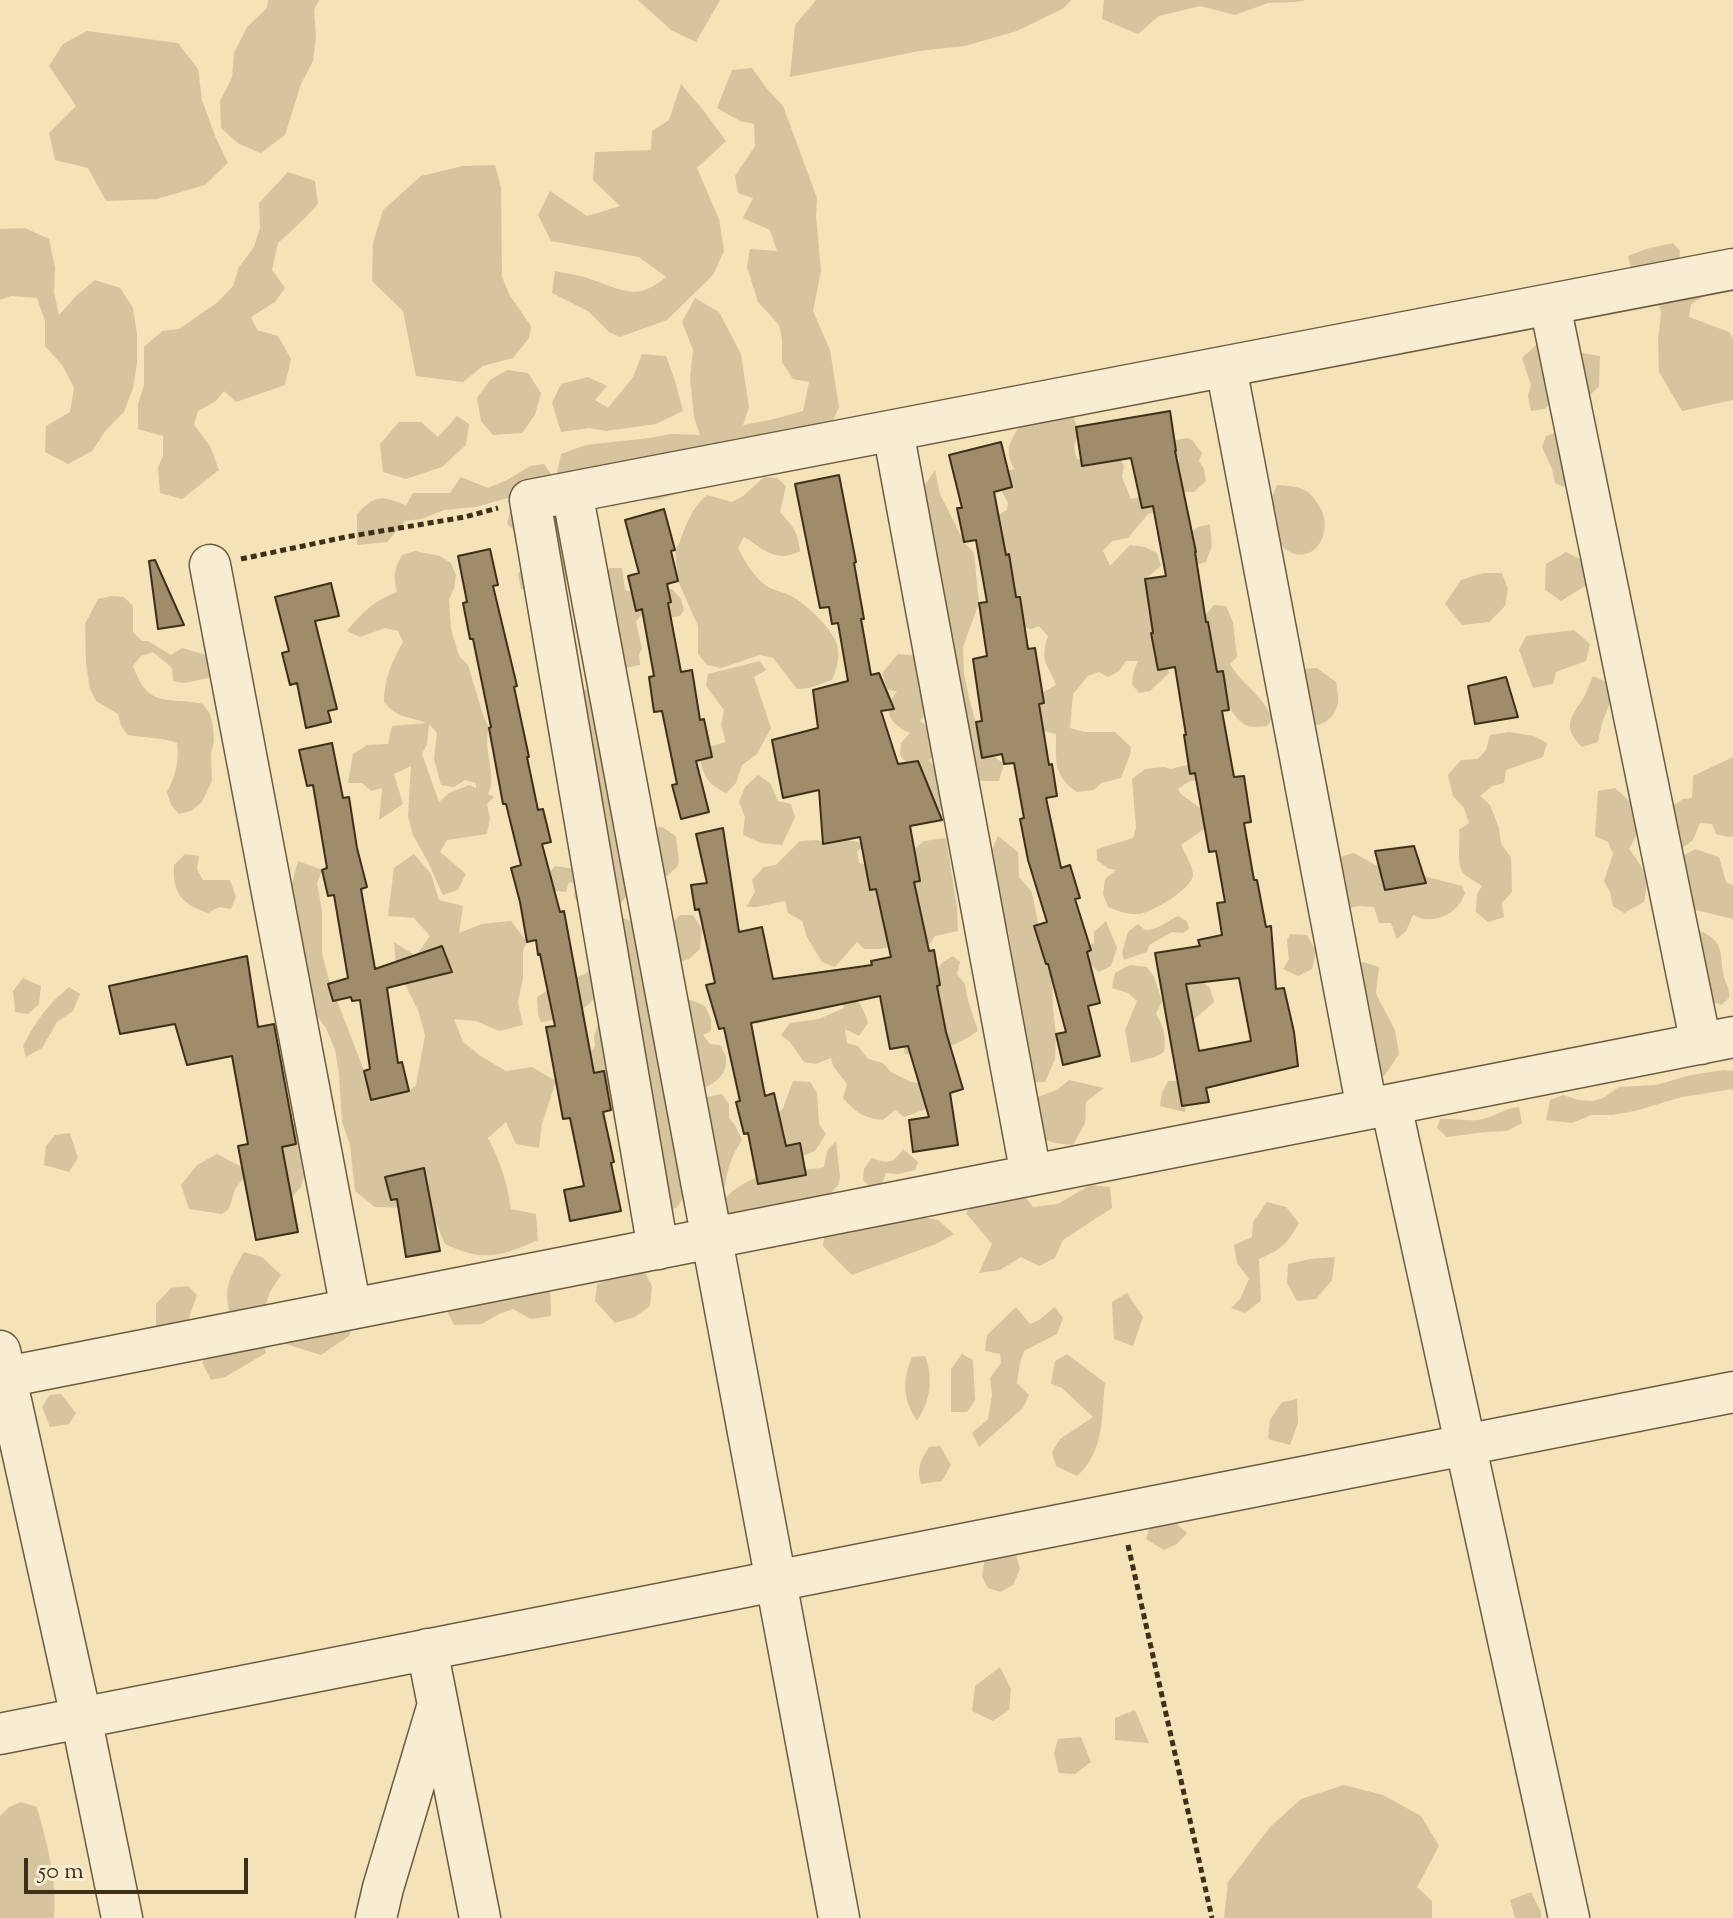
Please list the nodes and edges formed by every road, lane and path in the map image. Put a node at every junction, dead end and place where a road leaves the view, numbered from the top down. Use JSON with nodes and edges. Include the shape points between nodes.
{"nodes":[{"id":1,"x":1733,"y":269,"type":"edge"},
{"id":2,"x":1550,"y":305,"type":"junction"},
{"id":3,"x":1226,"y":367,"type":"junction"},
{"id":4,"x":893,"y":431,"type":"junction"},
{"id":5,"x":572,"y":492,"type":"junction"},
{"id":6,"x":530,"y":500,"type":"junction"},
{"id":7,"x":210,"y":565,"type":"joint"},
{"id":8,"x":1717,"y":1040,"type":"edge"},
{"id":9,"x":1379,"y":1107,"type":"junction"},
{"id":10,"x":1031,"y":1175,"type":"junction"},
{"id":11,"x":712,"y":1238,"type":"junction"},
{"id":12,"x":658,"y":1249,"type":"junction"},
{"id":13,"x":351,"y":1309,"type":"junction"},
{"id":14,"x":3,"y":1363,"type":"edge"},
{"id":15,"x":1733,"y":1392,"type":"edge"},
{"id":16,"x":1466,"y":1445,"type":"junction"},
{"id":17,"x":1121,"y":1512,"type":"junction"},
{"id":18,"x":776,"y":1580,"type":"junction"},
{"id":19,"x":427,"y":1649,"type":"junction"},
{"id":20,"x":437,"y":1705,"type":"junction"},
{"id":21,"x":81,"y":1717,"type":"junction"},
{"id":22,"x":0,"y":1734,"type":"edge"},
{"id":23,"x":122,"y":1918,"type":"edge"},
{"id":24,"x":376,"y":1918,"type":"edge"},
{"id":25,"x":480,"y":1918,"type":"edge"},
{"id":26,"x":839,"y":1918,"type":"edge"},
{"id":27,"x":1212,"y":1918,"type":"edge"},
{"id":28,"x":1569,"y":1918,"type":"edge"}],
"edges":[{"from":1,"to":2,"type":"street"},
{"from":2,"to":3,"type":"street"},
{"from":2,"to":8,"type":"street"},
{"from":3,"to":4,"type":"street"},
{"from":3,"to":9,"type":"street"},
{"from":4,"to":5,"type":"street"},
{"from":4,"to":10,"type":"street"},
{"from":5,"to":6,"type":"street"},
{"from":5,"to":11,"type":"street"},
{"from":6,"to":7,"type":"path"},
{"from":6,"to":12,"type":"street"},
{"from":7,"to":13,"type":"street"},
{"from":8,"to":9,"type":"street"},
{"from":9,"to":10,"type":"street"},
{"from":9,"to":16,"type":"street"},
{"from":10,"to":11,"type":"street"},
{"from":11,"to":12,"type":"street"},
{"from":11,"to":18,"type":"street"},
{"from":12,"to":13,"type":"street"},
{"from":13,"to":14,"type":"street"},
{"from":14,"to":21,"type":"street"},
{"from":15,"to":16,"type":"street"},
{"from":16,"to":17,"type":"street"},
{"from":16,"to":28,"type":"street"},
{"from":17,"to":18,"type":"street"},
{"from":17,"to":27,"type":"path"},
{"from":18,"to":19,"type":"street"},
{"from":18,"to":26,"type":"street"},
{"from":19,"to":20,"type":"street"},
{"from":19,"to":21,"type":"street"},
{"from":20,"to":24,"type":"street"},
{"from":20,"to":25,"type":"street"},
{"from":21,"to":22,"type":"street"},
{"from":21,"to":23,"type":"street"}]}
